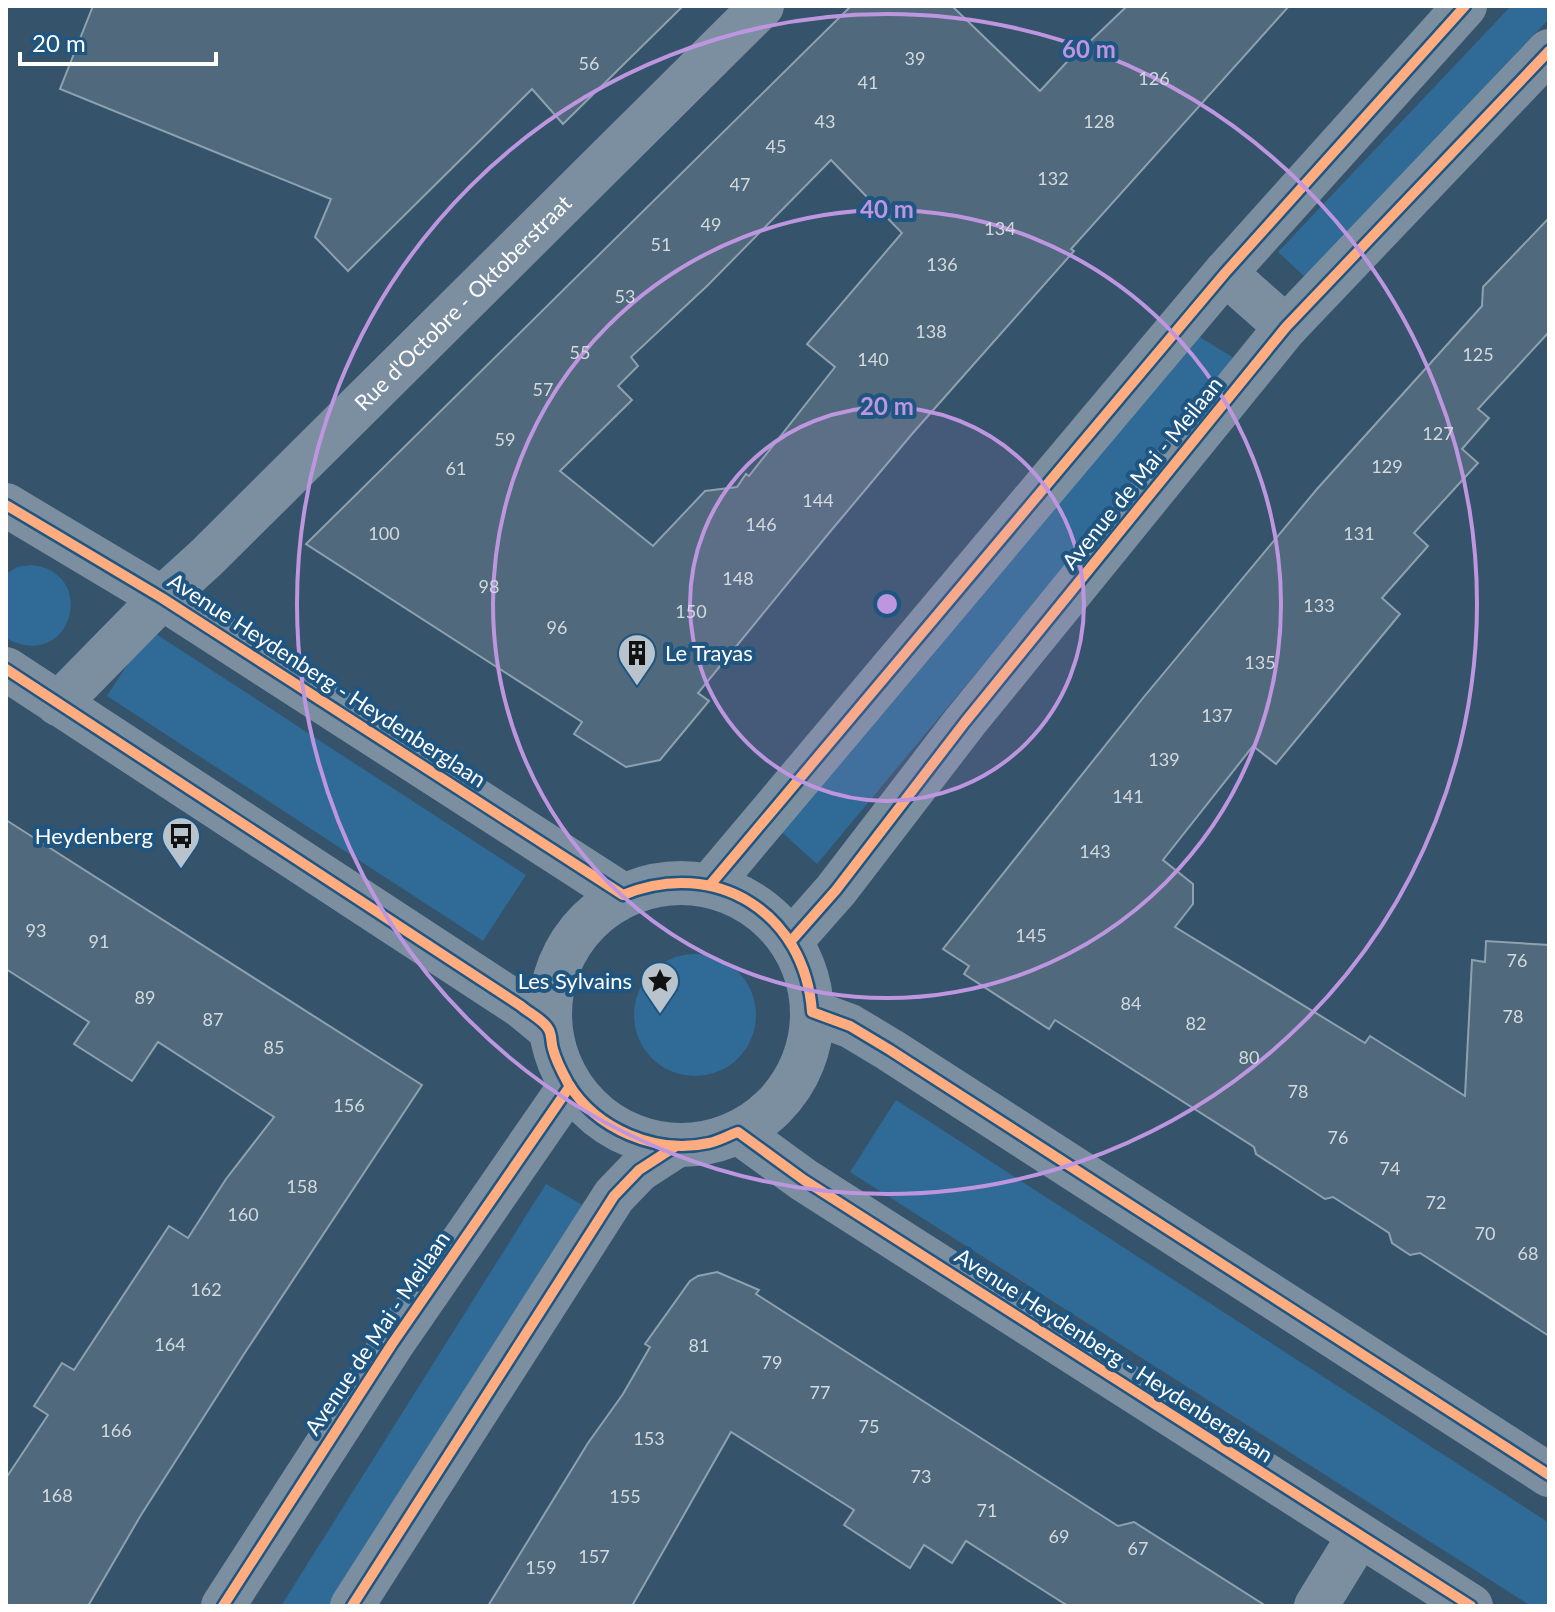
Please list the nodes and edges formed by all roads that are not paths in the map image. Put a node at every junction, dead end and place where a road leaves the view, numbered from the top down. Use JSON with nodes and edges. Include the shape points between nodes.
{"nodes":[{"id":1,"x":762,"y":6,"type":"edge"},
{"id":2,"x":1465,"y":6,"type":"edge"},
{"id":3,"x":1549,"y":51,"type":"edge"},
{"id":4,"x":1225,"y":273,"type":"junction"},
{"id":5,"x":1286,"y":327,"type":"junction"},
{"id":6,"x":6,"y":505,"type":"edge"},
{"id":7,"x":162,"y":598,"type":"junction"},
{"id":8,"x":6,"y":669,"type":"edge"},
{"id":9,"x":58,"y":704,"type":"junction"},
{"id":10,"x":710,"y":885,"type":"junction"},
{"id":11,"x":623,"y":895,"type":"junction"},
{"id":12,"x":791,"y":941,"type":"junction"},
{"id":13,"x":812,"y":1012,"type":"junction"},
{"id":14,"x":549,"y":1029,"type":"junction"},
{"id":15,"x":570,"y":1086,"type":"junction"},
{"id":16,"x":738,"y":1132,"type":"junction"},
{"id":17,"x":676,"y":1146,"type":"junction"},
{"id":18,"x":1549,"y":1475,"type":"edge"},
{"id":19,"x":1359,"y":1536,"type":"junction"},
{"id":20,"x":223,"y":1606,"type":"edge"},
{"id":21,"x":352,"y":1606,"type":"edge"},
{"id":22,"x":1316,"y":1606,"type":"edge"},
{"id":23,"x":1471,"y":1606,"type":"edge"}],
"edges":[{"from":1,"to":7,"type":"street","name":"Rue d'Octobre - Oktoberstraat"},
{"from":2,"to":4,"type":"street"},
{"from":3,"to":5,"type":"street","name":"Avenue de Mai - Meilaan"},
{"from":4,"to":5,"type":"street"},
{"from":4,"to":10,"type":"street"},
{"from":5,"to":12,"type":"street","name":"Avenue de Mai - Meilaan"},
{"from":6,"to":7,"type":"street","name":"Avenue Heydenberg - Heydenberglaan"},
{"from":7,"to":9,"type":"street","name":"Rue d'Octobre - Oktoberstraat"},
{"from":7,"to":11,"type":"street","name":"Avenue Heydenberg - Heydenberglaan"},
{"from":8,"to":9,"type":"street"},
{"from":9,"to":14,"type":"street"},
{"from":10,"to":11,"type":"street","via":[[666,883]]},
{"from":10,"to":12,"type":"street","via":[[742,896]]},
{"from":11,"to":14,"type":"street","via":[[596,912],[574,937],[550,996]]},
{"from":12,"to":13,"type":"street","via":[[807,976]]},
{"from":13,"to":16,"type":"street","via":[[810,1042],[800,1070],[763,1116]]},
{"from":13,"to":18,"type":"street","via":[[850,1026],[890,1050]]},
{"from":14,"to":15,"type":"street"},
{"from":15,"to":17,"type":"street","via":[[605,1122],[627,1134]]},
{"from":15,"to":20,"type":"street","name":"Avenue de Mai - Meilaan","via":[[392,1344]]},
{"from":16,"to":17,"type":"street","via":[[709,1143]]},
{"from":16,"to":19,"type":"street","name":"Avenue Heydenberg - Heydenberglaan","via":[[804,1180]]},
{"from":17,"to":21,"type":"street","via":[[639,1170],[614,1196]]},
{"from":19,"to":22,"type":"street"},
{"from":19,"to":23,"type":"street","name":"Avenue Heydenberg - Heydenberglaan"}]}
